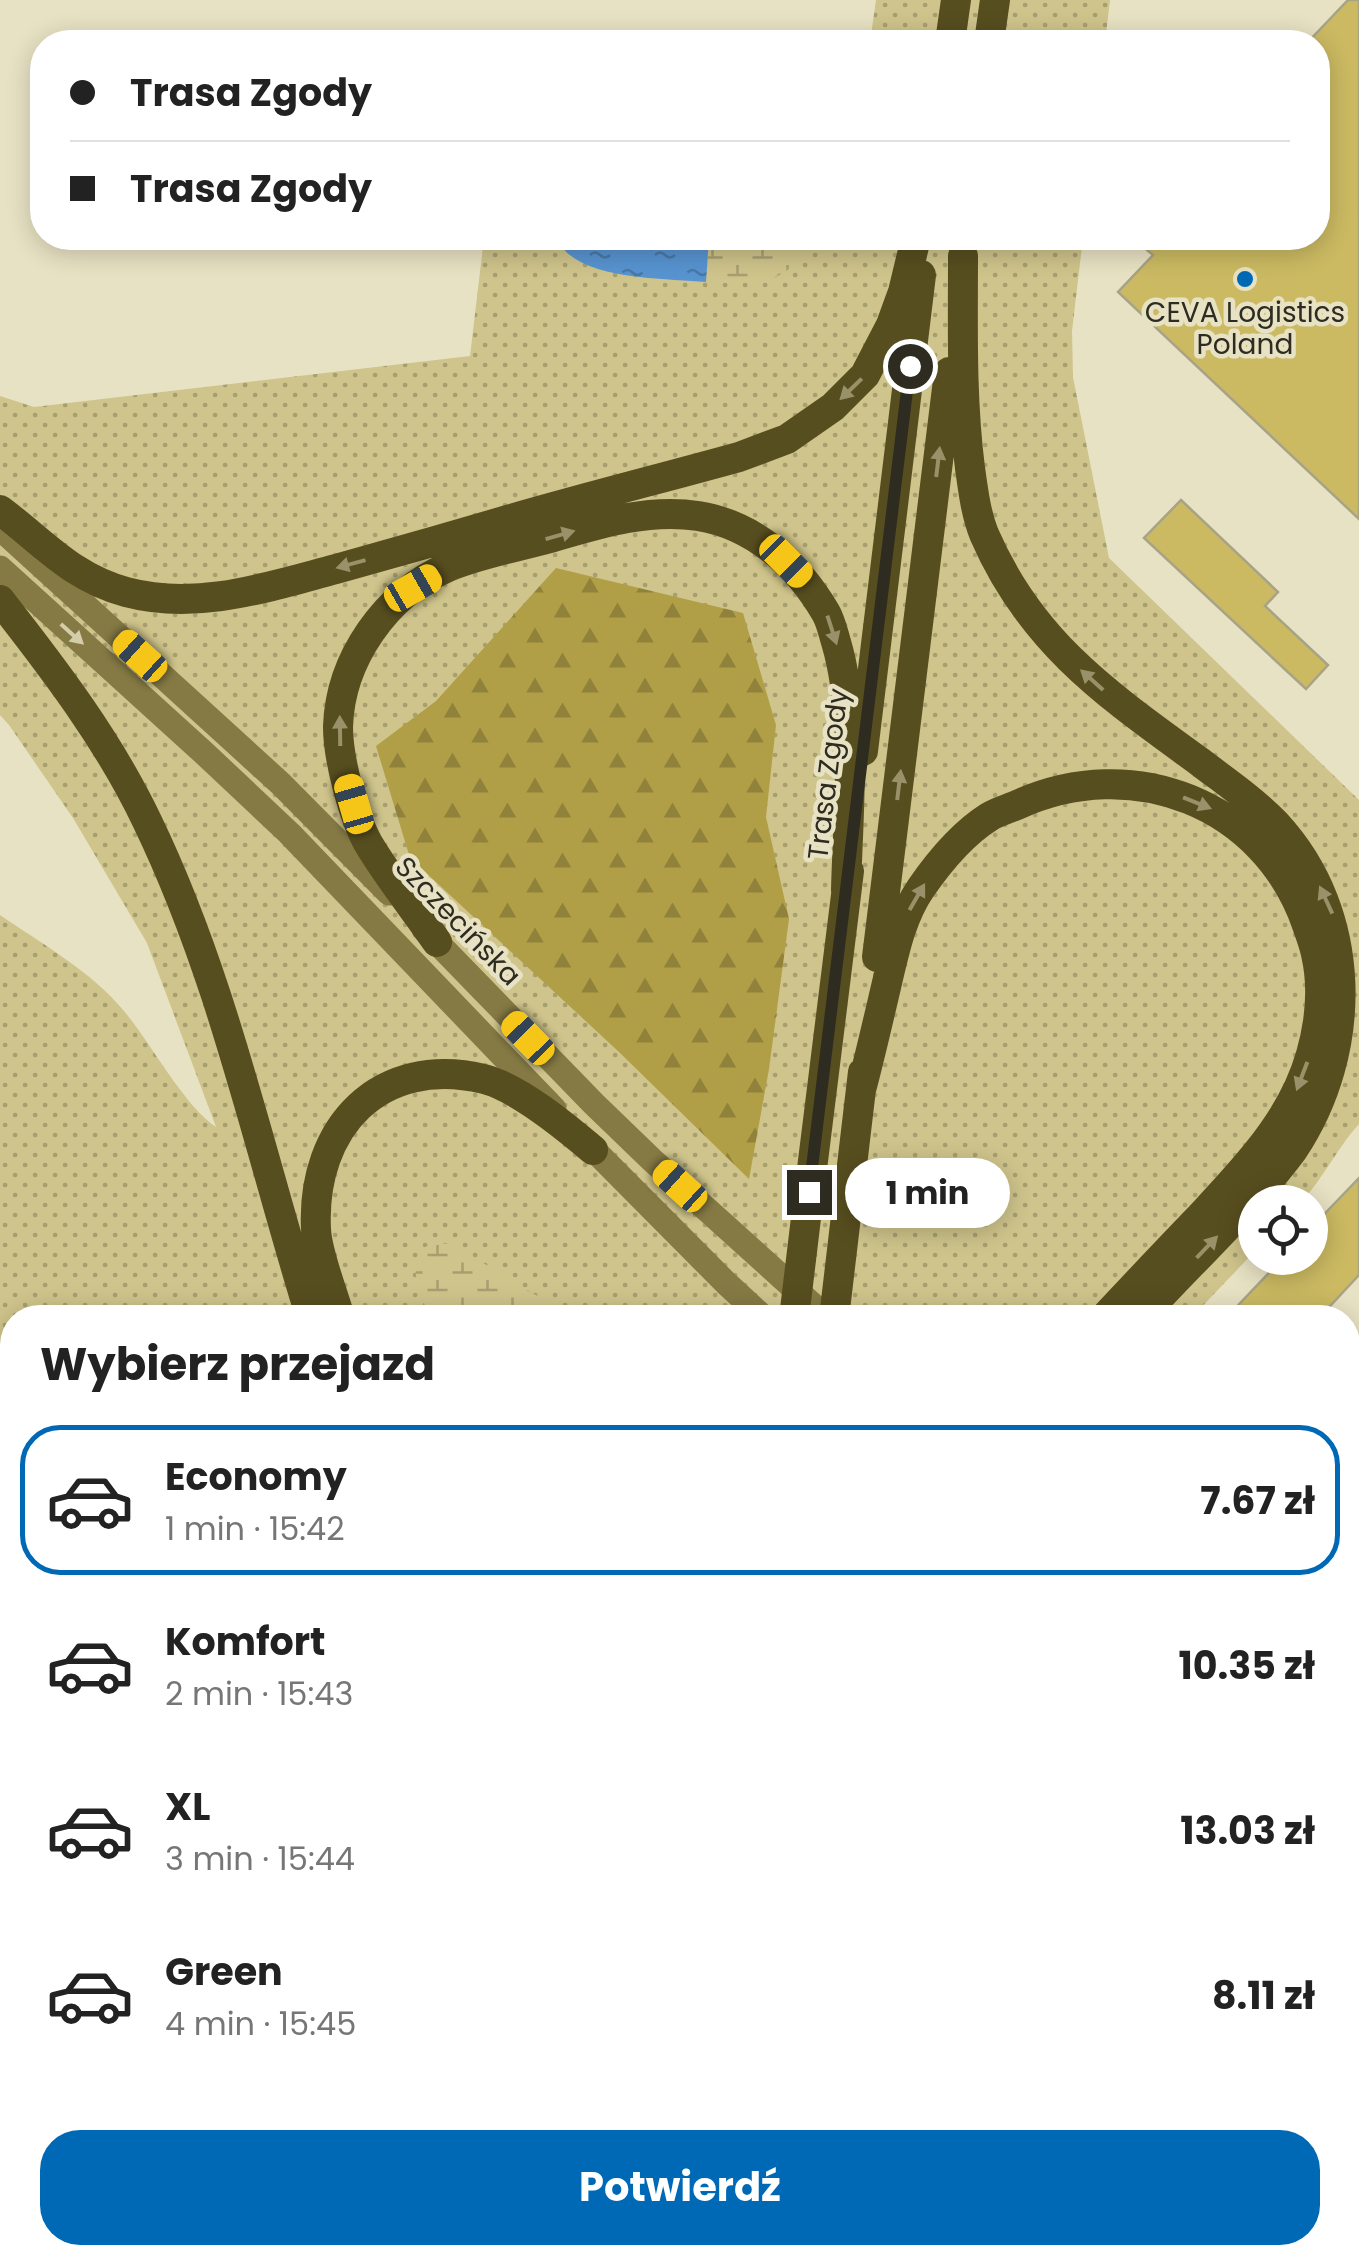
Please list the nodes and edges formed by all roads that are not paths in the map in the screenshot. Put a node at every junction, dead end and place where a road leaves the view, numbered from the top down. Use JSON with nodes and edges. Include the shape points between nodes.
{"nodes":[{"id":1,"x":956,"y":0,"type":"edge"},
{"id":2,"x":994,"y":0,"type":"edge"},
{"id":3,"x":952,"y":30,"type":"edge"},
{"id":4,"x":990,"y":30,"type":"edge"},
{"id":5,"x":913,"y":250,"type":"edge"},
{"id":6,"x":925,"y":250,"type":"edge"},
{"id":7,"x":964,"y":250,"type":"edge"},
{"id":8,"x":964,"y":250,"type":"edge"},
{"id":9,"x":0,"y":510,"type":"edge"},
{"id":10,"x":0,"y":528,"type":"edge"},
{"id":11,"x":0,"y":568,"type":"edge"},
{"id":12,"x":0,"y":600,"type":"edge"},
{"id":13,"x":846,"y":890,"type":"junction"},
{"id":14,"x":437,"y":942,"type":"junction"},
{"id":15,"x":861,"y":1090,"type":"junction"},
{"id":16,"x":593,"y":1150,"type":"junction"},
{"id":17,"x":306,"y":1305,"type":"edge"},
{"id":18,"x":336,"y":1305,"type":"edge"},
{"id":19,"x":750,"y":1305,"type":"edge"},
{"id":20,"x":810,"y":1305,"type":"edge"},
{"id":21,"x":821,"y":1305,"type":"edge"},
{"id":22,"x":825,"y":1305,"type":"edge"},
{"id":23,"x":1116,"y":1305,"type":"edge"},
{"id":24,"x":1152,"y":1305,"type":"edge"}],
"edges":[{"from":1,"to":3,"type":"highway"},
{"from":2,"to":4,"type":"highway"},
{"from":5,"to":9,"type":"highway","one_way":true,"via":[[891,324],[865,376],[787,439],[739,456],[221,596],[151,596],[106,585],[60,561]]},
{"from":6,"to":13,"type":"highway","name":"Trasa Zgody"},
{"from":15,"to":7,"type":"highway","one_way":true},
{"from":24,"to":8,"type":"highway","one_way":true,"via":[[1268,1181],[1314,1118],[1334,1074],[1348,1007],[1341,942],[1322,888],[1278,826],[1055,646],[1000,566],[983,531],[967,444]]},
{"from":10,"to":14,"type":"main road","name":"Szczecińska","via":[[281,784]]},
{"from":11,"to":16,"type":"main road","one_way":true,"via":[[289,834]]},
{"from":12,"to":17,"type":"highway","via":[[104,744],[146,819],[229,1034]]},
{"from":14,"to":13,"type":"highway","one_way":true,"via":[[367,841],[342,766],[338,729],[351,664],[382,615],[448,568],[649,514],[699,516],[738,528],[801,576],[829,617],[845,672]]},
{"from":13,"to":21,"type":"highway","name":"Trasa Zgody","bridge":true,"via":[[809,1192]]},
{"from":14,"to":20,"type":"main road","name":"Szczecińska","via":[[594,1104]]},
{"from":15,"to":22,"type":"highway","via":[[846,1224]]},
{"from":15,"to":23,"type":"highway","one_way":true,"via":[[900,928],[951,849],[989,818],[1066,787],[1123,784],[1168,790],[1218,811],[1245,832],[1299,902],[1316,954],[1320,998],[1309,1059],[1286,1112],[1238,1176]]},
{"from":16,"to":18,"type":"highway","via":[[488,1080],[420,1075],[377,1091],[344,1121],[317,1190],[316,1233]]},
{"from":16,"to":19,"type":"main road"}]}
